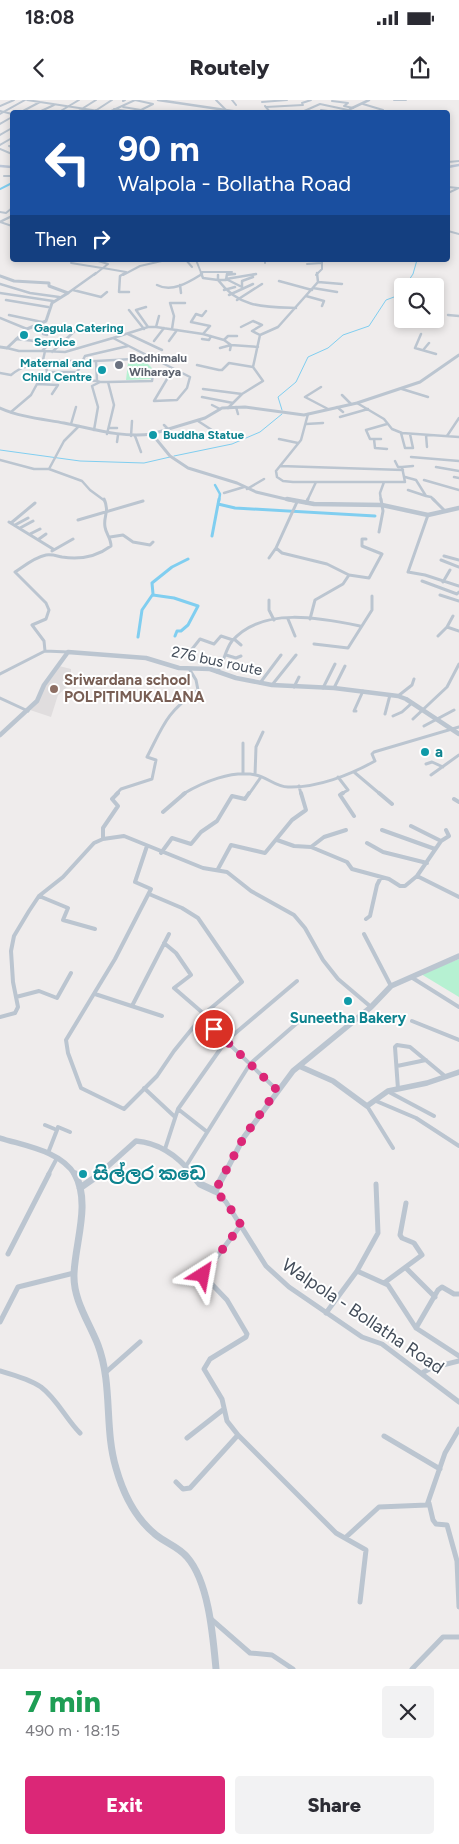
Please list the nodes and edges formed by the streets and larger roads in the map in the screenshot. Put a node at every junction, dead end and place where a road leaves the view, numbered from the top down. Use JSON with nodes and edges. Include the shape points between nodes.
{"nodes":[{"id":1,"x":14,"y":100,"type":"edge"},
{"id":2,"x":26,"y":100,"type":"edge"},
{"id":3,"x":79,"y":100,"type":"edge"},
{"id":4,"x":96,"y":100,"type":"edge"},
{"id":5,"x":112,"y":100,"type":"edge"},
{"id":6,"x":135,"y":100,"type":"edge"},
{"id":7,"x":158,"y":100,"type":"edge"},
{"id":8,"x":216,"y":100,"type":"edge"},
{"id":9,"x":232,"y":100,"type":"edge"},
{"id":10,"x":287,"y":100,"type":"edge"},
{"id":11,"x":299,"y":100,"type":"edge"},
{"id":12,"x":311,"y":100,"type":"edge"},
{"id":13,"x":369,"y":100,"type":"edge"},
{"id":14,"x":394,"y":100,"type":"edge"},
{"id":15,"x":262,"y":101,"type":"edge"},
{"id":16,"x":332,"y":101,"type":"edge"},
{"id":17,"x":405,"y":101,"type":"edge"},
{"id":18,"x":40,"y":102,"type":"junction"},
{"id":19,"x":54,"y":104,"type":"junction"},
{"id":20,"x":302,"y":104,"type":"junction"},
{"id":21,"x":363,"y":104,"type":"junction"},
{"id":22,"x":236,"y":105,"type":"dead end"},
{"id":23,"x":0,"y":106,"type":"edge"},
{"id":24,"x":69,"y":107,"type":"junction"},
{"id":25,"x":124,"y":107,"type":"junction"},
{"id":26,"x":136,"y":107,"type":"dead end"},
{"id":27,"x":266,"y":107,"type":"junction"},
{"id":28,"x":353,"y":108,"type":"junction"},
{"id":29,"x":83,"y":109,"type":"junction"},
{"id":30,"x":114,"y":109,"type":"joint"},
{"id":31,"x":132,"y":109,"type":"junction"},
{"id":32,"x":25,"y":110,"type":"edge"},
{"id":33,"x":43,"y":110,"type":"edge"},
{"id":34,"x":63,"y":110,"type":"edge"},
{"id":35,"x":87,"y":110,"type":"edge"},
{"id":36,"x":97,"y":110,"type":"edge"},
{"id":37,"x":117,"y":110,"type":"edge"},
{"id":38,"x":216,"y":110,"type":"edge"},
{"id":39,"x":225,"y":110,"type":"edge"},
{"id":40,"x":268,"y":110,"type":"edge"},
{"id":41,"x":306,"y":110,"type":"edge"},
{"id":42,"x":344,"y":110,"type":"edge"},
{"id":43,"x":350,"y":110,"type":"edge"},
{"id":44,"x":383,"y":110,"type":"dead end"},
{"id":45,"x":0,"y":111,"type":"edge"},
{"id":46,"x":4,"y":112,"type":"junction"},
{"id":47,"x":0,"y":114,"type":"edge"},
{"id":48,"x":10,"y":114,"type":"edge"},
{"id":49,"x":0,"y":128,"type":"edge"},
{"id":50,"x":9,"y":130,"type":"joint"},
{"id":51,"x":0,"y":135,"type":"edge"},
{"id":52,"x":4,"y":176,"type":"dead end"},
{"id":53,"x":10,"y":176,"type":"edge"},
{"id":54,"x":104,"y":262,"type":"edge"},
{"id":55,"x":157,"y":262,"type":"edge"},
{"id":56,"x":188,"y":262,"type":"edge"},
{"id":57,"x":197,"y":262,"type":"edge"},
{"id":58,"x":322,"y":262,"type":"edge"},
{"id":59,"x":71,"y":263,"type":"dead end"},
{"id":60,"x":307,"y":264,"type":"dead end"},
{"id":61,"x":192,"y":267,"type":"dead end"},
{"id":62,"x":103,"y":268,"type":"junction"},
{"id":63,"x":126,"y":272,"type":"junction"},
{"id":64,"x":202,"y":273,"type":"junction"},
{"id":65,"x":256,"y":274,"type":"dead end"},
{"id":66,"x":218,"y":275,"type":"dead end"},
{"id":67,"x":0,"y":276,"type":"edge"},
{"id":68,"x":253,"y":277,"type":"dead end"},
{"id":69,"x":226,"y":279,"type":"junction"},
{"id":70,"x":218,"y":280,"type":"junction"},
{"id":71,"x":279,"y":281,"type":"dead end"},
{"id":72,"x":318,"y":282,"type":"junction"},
{"id":73,"x":0,"y":284,"type":"edge"},
{"id":74,"x":253,"y":284,"type":"dead end"},
{"id":75,"x":262,"y":284,"type":"dead end"},
{"id":76,"x":342,"y":284,"type":"dead end"},
{"id":77,"x":157,"y":285,"type":"dead end"},
{"id":78,"x":180,"y":285,"type":"junction"},
{"id":79,"x":235,"y":287,"type":"dead end"},
{"id":80,"x":313,"y":289,"type":"junction"},
{"id":81,"x":73,"y":290,"type":"junction"},
{"id":82,"x":224,"y":290,"type":"junction"},
{"id":83,"x":68,"y":292,"type":"junction"},
{"id":84,"x":107,"y":292,"type":"dead end"},
{"id":85,"x":129,"y":292,"type":"dead end"},
{"id":86,"x":181,"y":292,"type":"dead end"},
{"id":87,"x":337,"y":292,"type":"dead end"},
{"id":88,"x":0,"y":293,"type":"edge"},
{"id":89,"x":230,"y":295,"type":"junction"},
{"id":90,"x":306,"y":296,"type":"junction"},
{"id":91,"x":59,"y":297,"type":"junction"},
{"id":92,"x":6,"y":300,"type":"dead end"},
{"id":93,"x":237,"y":300,"type":"junction"},
{"id":94,"x":53,"y":301,"type":"junction"},
{"id":95,"x":185,"y":303,"type":"dead end"},
{"id":96,"x":322,"y":306,"type":"dead end"},
{"id":97,"x":48,"y":307,"type":"junction"},
{"id":98,"x":146,"y":308,"type":"dead end"},
{"id":99,"x":296,"y":308,"type":"junction"},
{"id":100,"x":129,"y":310,"type":"dead end"},
{"id":101,"x":206,"y":311,"type":"dead end"},
{"id":102,"x":9,"y":315,"type":"dead end"},
{"id":103,"x":159,"y":316,"type":"dead end"},
{"id":104,"x":448,"y":316,"type":"dead end"},
{"id":105,"x":459,"y":316,"type":"edge"},
{"id":106,"x":1,"y":319,"type":"edge"},
{"id":107,"x":42,"y":322,"type":"junction"},
{"id":108,"x":33,"y":327,"type":"junction"},
{"id":109,"x":148,"y":327,"type":"junction"},
{"id":110,"x":156,"y":327,"type":"junction"},
{"id":111,"x":242,"y":327,"type":"dead end"},
{"id":112,"x":164,"y":328,"type":"junction"},
{"id":113,"x":27,"y":329,"type":"junction"},
{"id":114,"x":89,"y":329,"type":"dead end"},
{"id":115,"x":144,"y":329,"type":"junction"},
{"id":116,"x":172,"y":329,"type":"junction"},
{"id":117,"x":177,"y":330,"type":"junction"},
{"id":118,"x":128,"y":334,"type":"junction"},
{"id":119,"x":203,"y":334,"type":"junction"},
{"id":120,"x":421,"y":334,"type":"dead end"},
{"id":121,"x":47,"y":335,"type":"dead end"},
{"id":122,"x":260,"y":335,"type":"junction"},
{"id":123,"x":211,"y":336,"type":"junction"},
{"id":124,"x":237,"y":336,"type":"dead end"},
{"id":125,"x":16,"y":338,"type":"junction"},
{"id":126,"x":113,"y":338,"type":"junction"},
{"id":127,"x":202,"y":339,"type":"dead end"},
{"id":128,"x":224,"y":340,"type":"junction"},
{"id":129,"x":35,"y":341,"type":"dead end"},
{"id":130,"x":154,"y":341,"type":"dead end"},
{"id":131,"x":170,"y":341,"type":"dead end"},
{"id":132,"x":430,"y":343,"type":"dead end"},
{"id":133,"x":48,"y":345,"type":"dead end"},
{"id":134,"x":231,"y":345,"type":"junction"},
{"id":135,"x":128,"y":346,"type":"junction"},
{"id":136,"x":0,"y":347,"type":"edge"},
{"id":137,"x":258,"y":347,"type":"junction"},
{"id":138,"x":7,"y":348,"type":"junction"},
{"id":139,"x":220,"y":348,"type":"dead end"},
{"id":140,"x":424,"y":349,"type":"junction"},
{"id":141,"x":162,"y":350,"type":"dead end"},
{"id":142,"x":230,"y":350,"type":"dead end"},
{"id":143,"x":44,"y":351,"type":"junction"},
{"id":144,"x":52,"y":352,"type":"junction"},
{"id":145,"x":436,"y":354,"type":"dead end"},
{"id":146,"x":459,"y":355,"type":"edge"},
{"id":147,"x":152,"y":358,"type":"junction"},
{"id":148,"x":44,"y":360,"type":"junction"},
{"id":149,"x":83,"y":360,"type":"junction"},
{"id":150,"x":96,"y":361,"type":"junction"},
{"id":151,"x":45,"y":364,"type":"junction"},
{"id":152,"x":197,"y":365,"type":"dead end"},
{"id":153,"x":253,"y":367,"type":"junction"},
{"id":154,"x":79,"y":369,"type":"dead end"},
{"id":155,"x":177,"y":371,"type":"junction"},
{"id":156,"x":0,"y":373,"type":"edge"},
{"id":157,"x":153,"y":374,"type":"dead end"},
{"id":158,"x":169,"y":379,"type":"dead end"},
{"id":159,"x":84,"y":380,"type":"dead end"},
{"id":160,"x":98,"y":381,"type":"junction"},
{"id":161,"x":108,"y":382,"type":"junction"},
{"id":162,"x":164,"y":383,"type":"junction"},
{"id":163,"x":322,"y":387,"type":"dead end"},
{"id":164,"x":203,"y":389,"type":"dead end"},
{"id":165,"x":402,"y":389,"type":"junction"},
{"id":166,"x":414,"y":393,"type":"junction"},
{"id":167,"x":52,"y":394,"type":"dead end"},
{"id":168,"x":242,"y":394,"type":"junction"},
{"id":169,"x":342,"y":395,"type":"dead end"},
{"id":170,"x":202,"y":397,"type":"dead end"},
{"id":171,"x":428,"y":397,"type":"dead end"},
{"id":172,"x":415,"y":399,"type":"dead end"},
{"id":173,"x":233,"y":403,"type":"junction"},
{"id":174,"x":357,"y":403,"type":"junction"},
{"id":175,"x":351,"y":404,"type":"junction"},
{"id":176,"x":212,"y":406,"type":"dead end"},
{"id":177,"x":236,"y":407,"type":"junction"},
{"id":178,"x":336,"y":407,"type":"junction"},
{"id":179,"x":0,"y":408,"type":"edge"},
{"id":180,"x":76,"y":408,"type":"dead end"},
{"id":181,"x":228,"y":408,"type":"junction"},
{"id":182,"x":220,"y":409,"type":"junction"},
{"id":183,"x":328,"y":409,"type":"junction"},
{"id":184,"x":368,"y":409,"type":"junction"},
{"id":185,"x":12,"y":412,"type":"junction"},
{"id":186,"x":343,"y":412,"type":"dead end"},
{"id":187,"x":238,"y":414,"type":"dead end"},
{"id":188,"x":308,"y":414,"type":"junction"},
{"id":189,"x":340,"y":418,"type":"dead end"},
{"id":190,"x":458,"y":418,"type":"edge"},
{"id":191,"x":132,"y":421,"type":"dead end"},
{"id":192,"x":198,"y":421,"type":"junction"},
{"id":193,"x":323,"y":423,"type":"dead end"},
{"id":194,"x":71,"y":424,"type":"junction"},
{"id":195,"x":306,"y":424,"type":"junction"},
{"id":196,"x":388,"y":424,"type":"junction"},
{"id":197,"x":164,"y":425,"type":"dead end"},
{"id":198,"x":78,"y":426,"type":"junction"},
{"id":199,"x":110,"y":428,"type":"junction"},
{"id":200,"x":117,"y":428,"type":"dead end"},
{"id":201,"x":168,"y":429,"type":"junction"},
{"id":202,"x":94,"y":430,"type":"junction"},
{"id":203,"x":401,"y":433,"type":"junction"},
{"id":204,"x":107,"y":434,"type":"junction"},
{"id":205,"x":152,"y":434,"type":"junction"},
{"id":206,"x":218,"y":434,"type":"dead end"},
{"id":207,"x":410,"y":434,"type":"junction"},
{"id":208,"x":118,"y":435,"type":"junction"},
{"id":209,"x":426,"y":435,"type":"junction"},
{"id":210,"x":133,"y":436,"type":"junction"},
{"id":211,"x":447,"y":436,"type":"junction"},
{"id":212,"x":459,"y":437,"type":"edge"},
{"id":213,"x":279,"y":439,"type":"dead end"},
{"id":214,"x":374,"y":439,"type":"junction"},
{"id":215,"x":381,"y":439,"type":"dead end"},
{"id":216,"x":117,"y":442,"type":"dead end"},
{"id":217,"x":298,"y":444,"type":"junction"},
{"id":218,"x":427,"y":447,"type":"dead end"},
{"id":219,"x":387,"y":449,"type":"dead end"},
{"id":220,"x":141,"y":452,"type":"dead end"},
{"id":221,"x":411,"y":457,"type":"dead end"},
{"id":222,"x":56,"y":458,"type":"joint"},
{"id":223,"x":0,"y":460,"type":"edge"},
{"id":224,"x":395,"y":461,"type":"dead end"},
{"id":225,"x":459,"y":461,"type":"edge"},
{"id":226,"x":280,"y":466,"type":"junction"},
{"id":227,"x":413,"y":466,"type":"dead end"},
{"id":228,"x":436,"y":467,"type":"dead end"},
{"id":229,"x":49,"y":469,"type":"junction"},
{"id":230,"x":403,"y":469,"type":"junction"},
{"id":231,"x":459,"y":471,"type":"edge"},
{"id":232,"x":404,"y":477,"type":"junction"},
{"id":233,"x":454,"y":477,"type":"dead end"},
{"id":234,"x":459,"y":478,"type":"edge"},
{"id":235,"x":264,"y":479,"type":"dead end"},
{"id":236,"x":424,"y":480,"type":"dead end"},
{"id":237,"x":316,"y":482,"type":"junction"},
{"id":238,"x":384,"y":482,"type":"junction"},
{"id":239,"x":246,"y":488,"type":"junction"},
{"id":240,"x":408,"y":490,"type":"dead end"},
{"id":241,"x":459,"y":490,"type":"edge"},
{"id":242,"x":224,"y":492,"type":"dead end"},
{"id":243,"x":426,"y":496,"type":"junction"},
{"id":244,"x":143,"y":501,"type":"dead end"},
{"id":245,"x":297,"y":502,"type":"junction"},
{"id":246,"x":306,"y":503,"type":"junction"},
{"id":247,"x":35,"y":504,"type":"dead end"},
{"id":248,"x":382,"y":505,"type":"junction"},
{"id":249,"x":458,"y":506,"type":"edge"},
{"id":250,"x":445,"y":511,"type":"junction"},
{"id":251,"x":108,"y":512,"type":"junction"},
{"id":252,"x":428,"y":515,"type":"junction"},
{"id":253,"x":28,"y":518,"type":"dead end"},
{"id":254,"x":78,"y":520,"type":"dead end"},
{"id":255,"x":33,"y":521,"type":"dead end"},
{"id":256,"x":12,"y":524,"type":"junction"},
{"id":257,"x":20,"y":528,"type":"junction"},
{"id":258,"x":40,"y":529,"type":"dead end"},
{"id":259,"x":379,"y":532,"type":"dead end"},
{"id":260,"x":30,"y":534,"type":"junction"},
{"id":261,"x":46,"y":534,"type":"dead end"},
{"id":262,"x":110,"y":537,"type":"junction"},
{"id":263,"x":39,"y":539,"type":"junction"},
{"id":264,"x":366,"y":539,"type":"dead end"},
{"id":265,"x":73,"y":540,"type":"dead end"},
{"id":266,"x":153,"y":542,"type":"dead end"},
{"id":267,"x":276,"y":548,"type":"junction"},
{"id":268,"x":53,"y":549,"type":"junction"},
{"id":269,"x":49,"y":554,"type":"junction"},
{"id":270,"x":444,"y":556,"type":"dead end"},
{"id":271,"x":268,"y":558,"type":"dead end"},
{"id":272,"x":441,"y":560,"type":"dead end"},
{"id":273,"x":459,"y":560,"type":"edge"},
{"id":274,"x":459,"y":567,"type":"edge"},
{"id":275,"x":450,"y":570,"type":"dead end"},
{"id":276,"x":348,"y":576,"type":"junction"},
{"id":277,"x":422,"y":581,"type":"dead end"},
{"id":278,"x":443,"y":582,"type":"junction"},
{"id":279,"x":459,"y":586,"type":"edge"},
{"id":280,"x":459,"y":592,"type":"edge"},
{"id":281,"x":440,"y":595,"type":"dead end"},
{"id":282,"x":372,"y":596,"type":"dead end"},
{"id":283,"x":269,"y":600,"type":"dead end"},
{"id":284,"x":459,"y":601,"type":"edge"},
{"id":285,"x":452,"y":616,"type":"dead end"},
{"id":286,"x":288,"y":619,"type":"junction"},
{"id":287,"x":310,"y":619,"type":"junction"},
{"id":288,"x":274,"y":620,"type":"junction"},
{"id":289,"x":360,"y":626,"type":"junction"},
{"id":290,"x":447,"y":627,"type":"junction"},
{"id":291,"x":459,"y":631,"type":"edge"},
{"id":292,"x":295,"y":636,"type":"dead end"},
{"id":293,"x":438,"y":636,"type":"dead end"},
{"id":294,"x":234,"y":639,"type":"junction"},
{"id":295,"x":314,"y":644,"type":"dead end"},
{"id":296,"x":241,"y":645,"type":"dead end"},
{"id":297,"x":45,"y":651,"type":"junction"},
{"id":298,"x":68,"y":652,"type":"junction"},
{"id":299,"x":189,"y":652,"type":"dead end"},
{"id":300,"x":226,"y":655,"type":"junction"},
{"id":301,"x":281,"y":655,"type":"dead end"},
{"id":302,"x":296,"y":655,"type":"dead end"},
{"id":303,"x":241,"y":656,"type":"dead end"},
{"id":304,"x":336,"y":664,"type":"dead end"},
{"id":305,"x":459,"y":664,"type":"edge"},
{"id":306,"x":345,"y":666,"type":"dead end"},
{"id":307,"x":190,"y":670,"type":"junction"},
{"id":308,"x":217,"y":672,"type":"junction"},
{"id":309,"x":0,"y":674,"type":"edge"},
{"id":310,"x":299,"y":677,"type":"dead end"},
{"id":311,"x":414,"y":679,"type":"dead end"},
{"id":312,"x":260,"y":683,"type":"junction"},
{"id":313,"x":313,"y":683,"type":"dead end"},
{"id":314,"x":272,"y":685,"type":"junction"},
{"id":315,"x":294,"y":687,"type":"junction"},
{"id":316,"x":309,"y":688,"type":"junction"},
{"id":317,"x":323,"y":688,"type":"junction"},
{"id":318,"x":334,"y":688,"type":"junction"},
{"id":319,"x":363,"y":691,"type":"junction"},
{"id":320,"x":390,"y":695,"type":"junction"},
{"id":321,"x":398,"y":696,"type":"junction"},
{"id":322,"x":0,"y":698,"type":"edge"},
{"id":323,"x":412,"y":703,"type":"junction"},
{"id":324,"x":423,"y":710,"type":"junction"},
{"id":325,"x":454,"y":710,"type":"dead end"},
{"id":326,"x":28,"y":711,"type":"junction"},
{"id":327,"x":356,"y":711,"type":"dead end"},
{"id":328,"x":385,"y":714,"type":"dead end"},
{"id":329,"x":393,"y":716,"type":"dead end"},
{"id":330,"x":413,"y":719,"type":"dead end"},
{"id":331,"x":438,"y":720,"type":"junction"},
{"id":332,"x":424,"y":726,"type":"dead end"},
{"id":333,"x":459,"y":727,"type":"edge"},
{"id":334,"x":452,"y":729,"type":"junction"},
{"id":335,"x":263,"y":732,"type":"dead end"},
{"id":336,"x":459,"y":734,"type":"edge"},
{"id":337,"x":0,"y":735,"type":"edge"},
{"id":338,"x":243,"y":743,"type":"dead end"},
{"id":339,"x":459,"y":756,"type":"edge"},
{"id":340,"x":426,"y":764,"type":"dead end"},
{"id":341,"x":443,"y":767,"type":"junction"},
{"id":342,"x":354,"y":772,"type":"junction"},
{"id":343,"x":243,"y":774,"type":"junction"},
{"id":344,"x":431,"y":774,"type":"dead end"},
{"id":345,"x":255,"y":775,"type":"junction"},
{"id":346,"x":262,"y":777,"type":"junction"},
{"id":347,"x":338,"y":777,"type":"junction"},
{"id":348,"x":299,"y":786,"type":"junction"},
{"id":349,"x":454,"y":799,"type":"dead end"},
{"id":350,"x":459,"y":802,"type":"edge"},
{"id":351,"x":392,"y":804,"type":"dead end"},
{"id":352,"x":163,"y":812,"type":"dead end"},
{"id":353,"x":354,"y":816,"type":"dead end"},
{"id":354,"x":411,"y":826,"type":"dead end"},
{"id":355,"x":346,"y":830,"type":"dead end"},
{"id":356,"x":382,"y":830,"type":"dead end"},
{"id":357,"x":446,"y":830,"type":"dead end"},
{"id":358,"x":103,"y":839,"type":"junction"},
{"id":359,"x":277,"y":840,"type":"junction"},
{"id":360,"x":441,"y":841,"type":"junction"},
{"id":361,"x":367,"y":843,"type":"dead end"},
{"id":362,"x":147,"y":846,"type":"junction"},
{"id":363,"x":311,"y":847,"type":"junction"},
{"id":364,"x":435,"y":849,"type":"junction"},
{"id":365,"x":161,"y":852,"type":"junction"},
{"id":366,"x":427,"y":863,"type":"junction"},
{"id":367,"x":218,"y":869,"type":"junction"},
{"id":368,"x":417,"y":876,"type":"junction"},
{"id":369,"x":381,"y":877,"type":"junction"},
{"id":370,"x":149,"y":894,"type":"junction"},
{"id":371,"x":39,"y":896,"type":"junction"},
{"id":372,"x":459,"y":897,"type":"edge"},
{"id":373,"x":366,"y":919,"type":"dead end"},
{"id":374,"x":95,"y":929,"type":"dead end"},
{"id":375,"x":169,"y":934,"type":"dead end"},
{"id":376,"x":364,"y":934,"type":"dead end"},
{"id":377,"x":164,"y":943,"type":"junction"},
{"id":378,"x":459,"y":956,"type":"edge"},
{"id":379,"x":71,"y":973,"type":"dead end"},
{"id":380,"x":410,"y":976,"type":"junction"},
{"id":381,"x":297,"y":981,"type":"dead end"},
{"id":382,"x":391,"y":986,"type":"junction"},
{"id":383,"x":95,"y":994,"type":"junction"},
{"id":384,"x":16,"y":997,"type":"junction"},
{"id":385,"x":132,"y":1006,"type":"junction"},
{"id":386,"x":371,"y":1007,"type":"junction"},
{"id":387,"x":459,"y":1007,"type":"edge"},
{"id":388,"x":202,"y":1015,"type":"junction"},
{"id":389,"x":162,"y":1016,"type":"dead end"},
{"id":390,"x":0,"y":1017,"type":"edge"},
{"id":391,"x":412,"y":1021,"type":"dead end"},
{"id":392,"x":297,"y":1023,"type":"dead end"},
{"id":393,"x":226,"y":1040,"type":"junction"},
{"id":394,"x":459,"y":1040,"type":"edge"},
{"id":395,"x":426,"y":1060,"type":"junction"},
{"id":396,"x":250,"y":1064,"type":"junction"},
{"id":397,"x":299,"y":1066,"type":"junction"},
{"id":398,"x":398,"y":1066,"type":"junction"},
{"id":399,"x":459,"y":1072,"type":"edge"},
{"id":400,"x":446,"y":1077,"type":"junction"},
{"id":401,"x":144,"y":1088,"type":"junction"},
{"id":402,"x":398,"y":1089,"type":"junction"},
{"id":403,"x":277,"y":1090,"type":"junction"},
{"id":404,"x":388,"y":1091,"type":"junction"},
{"id":405,"x":376,"y":1101,"type":"junction"},
{"id":406,"x":367,"y":1106,"type":"junction"},
{"id":407,"x":178,"y":1109,"type":"junction"},
{"id":408,"x":434,"y":1116,"type":"dead end"},
{"id":409,"x":175,"y":1117,"type":"junction"},
{"id":410,"x":59,"y":1120,"type":"dead end"},
{"id":411,"x":45,"y":1125,"type":"dead end"},
{"id":412,"x":57,"y":1128,"type":"junction"},
{"id":413,"x":206,"y":1131,"type":"junction"},
{"id":414,"x":70,"y":1132,"type":"dead end"},
{"id":415,"x":0,"y":1138,"type":"edge"},
{"id":416,"x":459,"y":1146,"type":"edge"},
{"id":417,"x":393,"y":1148,"type":"dead end"},
{"id":418,"x":165,"y":1150,"type":"junction"},
{"id":419,"x":48,"y":1153,"type":"junction"},
{"id":420,"x":58,"y":1157,"type":"junction"},
{"id":421,"x":186,"y":1166,"type":"junction"},
{"id":422,"x":376,"y":1184,"type":"dead end"},
{"id":423,"x":80,"y":1188,"type":"junction"},
{"id":424,"x":215,"y":1191,"type":"junction"},
{"id":425,"x":406,"y":1203,"type":"dead end"},
{"id":426,"x":241,"y":1225,"type":"junction"},
{"id":427,"x":8,"y":1254,"type":"dead end"},
{"id":428,"x":406,"y":1268,"type":"junction"},
{"id":429,"x":358,"y":1271,"type":"junction"},
{"id":430,"x":74,"y":1272,"type":"junction"},
{"id":431,"x":384,"y":1283,"type":"junction"},
{"id":432,"x":459,"y":1294,"type":"edge"},
{"id":433,"x":434,"y":1296,"type":"junction"},
{"id":434,"x":326,"y":1313,"type":"junction"},
{"id":435,"x":0,"y":1322,"type":"edge"},
{"id":436,"x":416,"y":1328,"type":"junction"},
{"id":437,"x":140,"y":1342,"type":"dead end"},
{"id":438,"x":459,"y":1356,"type":"edge"},
{"id":439,"x":459,"y":1361,"type":"edge"},
{"id":440,"x":0,"y":1371,"type":"edge"},
{"id":441,"x":422,"y":1373,"type":"junction"},
{"id":442,"x":105,"y":1374,"type":"junction"},
{"id":443,"x":459,"y":1402,"type":"edge"},
{"id":444,"x":224,"y":1409,"type":"junction"},
{"id":445,"x":459,"y":1430,"type":"edge"},
{"id":446,"x":80,"y":1433,"type":"dead end"},
{"id":447,"x":238,"y":1435,"type":"junction"},
{"id":448,"x":384,"y":1436,"type":"dead end"},
{"id":449,"x":187,"y":1438,"type":"dead end"},
{"id":450,"x":440,"y":1469,"type":"junction"},
{"id":451,"x":176,"y":1482,"type":"dead end"},
{"id":452,"x":429,"y":1503,"type":"junction"},
{"id":453,"x":345,"y":1538,"type":"junction"},
{"id":454,"x":360,"y":1602,"type":"dead end"},
{"id":455,"x":459,"y":1607,"type":"edge"},
{"id":456,"x":209,"y":1617,"type":"junction"},
{"id":457,"x":459,"y":1637,"type":"edge"},
{"id":458,"x":216,"y":1669,"type":"edge"},
{"id":459,"x":293,"y":1669,"type":"edge"},
{"id":460,"x":412,"y":1669,"type":"edge"}],
"edges":[{"from":1,"to":23,"type":"street"},
{"from":2,"to":18,"type":"street"},
{"from":2,"to":46,"type":"street"},
{"from":3,"to":24,"type":"street"},
{"from":4,"to":29,"type":"street"},
{"from":5,"to":36,"type":"street"},
{"from":6,"to":25,"type":"street"},
{"from":6,"to":31,"type":"street","via":[[153,104],[141,110]]},
{"from":7,"to":38,"type":"street"},
{"from":8,"to":39,"type":"street"},
{"from":9,"to":22,"type":"street"},
{"from":10,"to":15,"type":"street"},
{"from":11,"to":20,"type":"street"},
{"from":12,"to":20,"type":"street"},
{"from":13,"to":21,"type":"street"},
{"from":14,"to":17,"type":"street"},
{"from":15,"to":27,"type":"street"},
{"from":16,"to":28,"type":"street","via":[[348,103],[344,106]]},
{"from":18,"to":19,"type":"street"},
{"from":18,"to":32,"type":"street"},
{"from":19,"to":24,"type":"street"},
{"from":19,"to":33,"type":"street"},
{"from":20,"to":27,"type":"street"},
{"from":21,"to":28,"type":"street"},
{"from":21,"to":44,"type":"street"},
{"from":24,"to":29,"type":"street"},
{"from":24,"to":34,"type":"street"},
{"from":25,"to":30,"type":"street"},
{"from":25,"to":31,"type":"street"},
{"from":26,"to":31,"type":"street"},
{"from":27,"to":40,"type":"street"},
{"from":28,"to":43,"type":"street"},
{"from":29,"to":35,"type":"street"},
{"from":30,"to":37,"type":"street"},
{"from":41,"to":42,"type":"street","via":[[320,104]]},
{"from":45,"to":46,"type":"street"},
{"from":46,"to":47,"type":"street"},
{"from":46,"to":48,"type":"street"},
{"from":49,"to":50,"type":"street"},
{"from":50,"to":51,"type":"street"},
{"from":52,"to":53,"type":"street"},
{"from":54,"to":62,"type":"street","via":[[108,263]]},
{"from":55,"to":63,"type":"street"},
{"from":56,"to":61,"type":"street"},
{"from":57,"to":64,"type":"street"},
{"from":58,"to":60,"type":"street"},
{"from":58,"to":72,"type":"street","via":[[322,269],[316,274]]},
{"from":59,"to":62,"type":"street"},
{"from":62,"to":63,"type":"street"},
{"from":62,"to":81,"type":"street"},
{"from":63,"to":85,"type":"street","via":[[120,276],[120,292]]},
{"from":64,"to":69,"type":"street","via":[[234,273],[227,274]]},
{"from":64,"to":70,"type":"street","via":[[206,280]]},
{"from":64,"to":78,"type":"street"},
{"from":65,"to":69,"type":"street"},
{"from":66,"to":70,"type":"street"},
{"from":67,"to":83,"type":"street","via":[[14,281],[49,283],[49,286]]},
{"from":68,"to":69,"type":"street","via":[[242,281],[241,287]]},
{"from":69,"to":70,"type":"street"},
{"from":70,"to":82,"type":"street"},
{"from":71,"to":80,"type":"street"},
{"from":72,"to":76,"type":"street"},
{"from":72,"to":80,"type":"street"},
{"from":73,"to":91,"type":"street"},
{"from":74,"to":89,"type":"street"},
{"from":75,"to":93,"type":"street"},
{"from":77,"to":78,"type":"street","via":[[164,288]]},
{"from":78,"to":86,"type":"street"},
{"from":79,"to":82,"type":"street"},
{"from":80,"to":87,"type":"street"},
{"from":80,"to":90,"type":"street"},
{"from":81,"to":83,"type":"street"},
{"from":81,"to":84,"type":"street","via":[[102,297]]},
{"from":82,"to":89,"type":"street"},
{"from":83,"to":91,"type":"street"},
{"from":88,"to":94,"type":"street"},
{"from":89,"to":93,"type":"street"},
{"from":90,"to":96,"type":"street","via":[[324,302]]},
{"from":90,"to":99,"type":"street"},
{"from":91,"to":94,"type":"street"},
{"from":92,"to":97,"type":"street"},
{"from":93,"to":99,"type":"street"},
{"from":94,"to":97,"type":"street"},
{"from":95,"to":116,"type":"street","via":[[170,303],[174,316]]},
{"from":97,"to":107,"type":"street","via":[[46,320]]},
{"from":98,"to":109,"type":"street","via":[[136,310]]},
{"from":99,"to":122,"type":"street","via":[[278,327]]},
{"from":100,"to":115,"type":"street"},
{"from":101,"to":119,"type":"street","via":[[202,316],[196,314],[191,322],[210,326]]},
{"from":102,"to":107,"type":"street"},
{"from":103,"to":110,"type":"street"},
{"from":104,"to":105,"type":"street"},
{"from":106,"to":113,"type":"street"},
{"from":107,"to":108,"type":"street"},
{"from":108,"to":113,"type":"street"},
{"from":108,"to":121,"type":"street"},
{"from":109,"to":110,"type":"street"},
{"from":109,"to":115,"type":"street"},
{"from":110,"to":112,"type":"street"},
{"from":111,"to":122,"type":"street","via":[[253,321],[261,324],[252,331]]},
{"from":112,"to":116,"type":"street"},
{"from":112,"to":130,"type":"street"},
{"from":113,"to":125,"type":"street"},
{"from":114,"to":144,"type":"street","via":[[77,329]]},
{"from":115,"to":118,"type":"street"},
{"from":116,"to":117,"type":"street"},
{"from":117,"to":119,"type":"street"},
{"from":117,"to":131,"type":"street"},
{"from":118,"to":126,"type":"street"},
{"from":118,"to":141,"type":"street"},
{"from":119,"to":123,"type":"street"},
{"from":120,"to":140,"type":"street","via":[[415,348]]},
{"from":122,"to":137,"type":"street"},
{"from":123,"to":127,"type":"street","via":[[208,340]]},
{"from":123,"to":128,"type":"street"},
{"from":124,"to":128,"type":"street","via":[[228,336]]},
{"from":125,"to":129,"type":"street"},
{"from":125,"to":138,"type":"street"},
{"from":126,"to":135,"type":"street"},
{"from":126,"to":144,"type":"street","via":[[66,352]]},
{"from":128,"to":134,"type":"street"},
{"from":132,"to":140,"type":"street"},
{"from":133,"to":143,"type":"street"},
{"from":134,"to":137,"type":"street"},
{"from":134,"to":139,"type":"street"},
{"from":134,"to":142,"type":"street"},
{"from":135,"to":147,"type":"street"},
{"from":135,"to":149,"type":"street","via":[[85,356]]},
{"from":136,"to":138,"type":"street"},
{"from":137,"to":153,"type":"street"},
{"from":138,"to":143,"type":"street"},
{"from":140,"to":145,"type":"street"},
{"from":143,"to":144,"type":"street"},
{"from":143,"to":148,"type":"street"},
{"from":146,"to":165,"type":"street","via":[[441,370]]},
{"from":147,"to":150,"type":"street"},
{"from":147,"to":155,"type":"street"},
{"from":148,"to":149,"type":"street"},
{"from":148,"to":151,"type":"street"},
{"from":149,"to":150,"type":"street"},
{"from":150,"to":160,"type":"street"},
{"from":151,"to":154,"type":"street","via":[[48,372],[77,372]]},
{"from":151,"to":156,"type":"street","via":[[42,367],[23,365],[11,375]]},
{"from":152,"to":153,"type":"street","via":[[218,370],[229,363]]},
{"from":153,"to":168,"type":"street","via":[[263,380]]},
{"from":155,"to":162,"type":"street","via":[[170,374]]},
{"from":155,"to":162,"type":"street","via":[[190,377],[180,398],[154,401]]},
{"from":157,"to":161,"type":"street","via":[[152,382]]},
{"from":158,"to":162,"type":"street"},
{"from":159,"to":160,"type":"street"},
{"from":160,"to":161,"type":"street"},
{"from":160,"to":202,"type":"street","via":[[92,386],[98,407]]},
{"from":161,"to":199,"type":"street","via":[[114,405]]},
{"from":163,"to":183,"type":"street","via":[[305,397]]},
{"from":164,"to":168,"type":"street"},
{"from":165,"to":166,"type":"street"},
{"from":165,"to":174,"type":"street"},
{"from":166,"to":171,"type":"street"},
{"from":166,"to":172,"type":"street"},
{"from":167,"to":185,"type":"street","via":[[58,385],[36,384],[31,395]]},
{"from":168,"to":173,"type":"street"},
{"from":169,"to":175,"type":"street"},
{"from":170,"to":173,"type":"street"},
{"from":173,"to":181,"type":"street"},
{"from":174,"to":175,"type":"street"},
{"from":174,"to":184,"type":"street"},
{"from":175,"to":178,"type":"street"},
{"from":176,"to":182,"type":"street"},
{"from":177,"to":181,"type":"street"},
{"from":177,"to":187,"type":"street"},
{"from":177,"to":188,"type":"street"},
{"from":178,"to":183,"type":"street"},
{"from":178,"to":186,"type":"street"},
{"from":179,"to":185,"type":"street"},
{"from":180,"to":194,"type":"street"},
{"from":181,"to":182,"type":"street"},
{"from":182,"to":192,"type":"street"},
{"from":183,"to":188,"type":"street"},
{"from":184,"to":189,"type":"street"},
{"from":184,"to":196,"type":"street"},
{"from":185,"to":194,"type":"street"},
{"from":188,"to":195,"type":"street"},
{"from":190,"to":211,"type":"street"},
{"from":191,"to":210,"type":"street"},
{"from":192,"to":201,"type":"street"},
{"from":192,"to":206,"type":"street"},
{"from":193,"to":195,"type":"street"},
{"from":194,"to":198,"type":"street"},
{"from":195,"to":217,"type":"street"},
{"from":196,"to":203,"type":"street"},
{"from":196,"to":214,"type":"street","via":[[367,429],[370,439]]},
{"from":197,"to":201,"type":"street"},
{"from":198,"to":202,"type":"street"},
{"from":198,"to":222,"type":"street","via":[[64,441]]},
{"from":199,"to":200,"type":"street"},
{"from":199,"to":204,"type":"street"},
{"from":201,"to":205,"type":"street"},
{"from":202,"to":204,"type":"street"},
{"from":203,"to":207,"type":"street"},
{"from":203,"to":207,"type":"street","via":[[405,448],[414,448]]},
{"from":204,"to":208,"type":"street"},
{"from":205,"to":210,"type":"street"},
{"from":205,"to":239,"type":"street","via":[[171,457],[188,468]]},
{"from":207,"to":209,"type":"street"},
{"from":208,"to":210,"type":"street"},
{"from":208,"to":216,"type":"street"},
{"from":209,"to":211,"type":"street"},
{"from":209,"to":218,"type":"street"},
{"from":210,"to":220,"type":"street"},
{"from":211,"to":212,"type":"street"},
{"from":213,"to":217,"type":"street"},
{"from":214,"to":215,"type":"street"},
{"from":214,"to":219,"type":"street","via":[[375,448]]},
{"from":217,"to":226,"type":"street"},
{"from":221,"to":225,"type":"street"},
{"from":222,"to":229,"type":"street"},
{"from":223,"to":229,"type":"street","via":[[34,469]]},
{"from":224,"to":230,"type":"street"},
{"from":226,"to":230,"type":"street"},
{"from":226,"to":237,"type":"street","via":[[276,477],[283,481]]},
{"from":227,"to":230,"type":"street"},
{"from":228,"to":231,"type":"street"},
{"from":229,"to":251,"type":"street","via":[[86,484],[104,499]]},
{"from":230,"to":232,"type":"street"},
{"from":232,"to":238,"type":"street","via":[[405,482]]},
{"from":232,"to":243,"type":"street","via":[[420,482]]},
{"from":233,"to":234,"type":"street"},
{"from":235,"to":239,"type":"street"},
{"from":236,"to":241,"type":"street"},
{"from":237,"to":238,"type":"street"},
{"from":237,"to":246,"type":"street"},
{"from":238,"to":248,"type":"street","via":[[380,493]]},
{"from":239,"to":242,"type":"street"},
{"from":239,"to":245,"type":"street"},
{"from":240,"to":243,"type":"street"},
{"from":243,"to":250,"type":"street"},
{"from":244,"to":251,"type":"street"},
{"from":245,"to":246,"type":"street"},
{"from":245,"to":267,"type":"street"},
{"from":246,"to":248,"type":"street"},
{"from":247,"to":256,"type":"street"},
{"from":248,"to":252,"type":"street"},
{"from":248,"to":259,"type":"street"},
{"from":249,"to":250,"type":"street"},
{"from":250,"to":252,"type":"street"},
{"from":251,"to":254,"type":"street"},
{"from":251,"to":262,"type":"street","via":[[104,527]]},
{"from":252,"to":278,"type":"street","via":[[408,572]]},
{"from":253,"to":256,"type":"street"},
{"from":255,"to":257,"type":"street"},
{"from":256,"to":257,"type":"street"},
{"from":257,"to":260,"type":"street"},
{"from":258,"to":260,"type":"street"},
{"from":260,"to":263,"type":"street"},
{"from":261,"to":263,"type":"street"},
{"from":262,"to":266,"type":"street","via":[[123,535],[133,542],[150,546]]},
{"from":262,"to":269,"type":"street","via":[[111,546],[91,558]]},
{"from":263,"to":268,"type":"street"},
{"from":264,"to":276,"type":"street","via":[[362,539],[362,546],[382,554],[375,570],[369,578]]},
{"from":265,"to":268,"type":"street"},
{"from":267,"to":271,"type":"street"},
{"from":267,"to":276,"type":"street","via":[[282,553],[330,566]]},
{"from":268,"to":269,"type":"street"},
{"from":269,"to":297,"type":"street","via":[[15,572],[50,610],[46,619],[32,624],[44,641]]},
{"from":270,"to":273,"type":"street"},
{"from":272,"to":274,"type":"street"},
{"from":275,"to":278,"type":"street"},
{"from":276,"to":287,"type":"street","via":[[343,584],[315,600]]},
{"from":277,"to":280,"type":"street"},
{"from":278,"to":279,"type":"street"},
{"from":281,"to":284,"type":"street"},
{"from":282,"to":289,"type":"street","via":[[372,610]]},
{"from":283,"to":288,"type":"street"},
{"from":285,"to":290,"type":"street"},
{"from":286,"to":287,"type":"street"},
{"from":286,"to":288,"type":"street"},
{"from":286,"to":292,"type":"street"},
{"from":287,"to":289,"type":"street"},
{"from":288,"to":294,"type":"street","via":[[251,627]]},
{"from":289,"to":295,"type":"street","via":[[348,648]]},
{"from":290,"to":291,"type":"street"},
{"from":290,"to":293,"type":"street"},
{"from":294,"to":296,"type":"street"},
{"from":294,"to":299,"type":"street","via":[[221,636],[214,644],[200,639]]},
{"from":294,"to":300,"type":"street"},
{"from":297,"to":298,"type":"street"},
{"from":297,"to":309,"type":"street"},
{"from":298,"to":307,"type":"street","name":"276 bus route","via":[[146,658]]},
{"from":298,"to":326,"type":"street","via":[[44,685],[38,701]]},
{"from":300,"to":303,"type":"street","via":[[232,656],[233,660]]},
{"from":300,"to":308,"type":"street"},
{"from":301,"to":312,"type":"street"},
{"from":302,"to":314,"type":"street"},
{"from":304,"to":317,"type":"street"},
{"from":305,"to":324,"type":"street","via":[[447,687]]},
{"from":306,"to":318,"type":"street"},
{"from":307,"to":308,"type":"street","name":"276 bus route"},
{"from":307,"to":358,"type":"street","via":[[198,690],[167,717],[159,730],[147,757],[156,760],[152,779],[121,789],[112,799],[118,806],[103,828]]},
{"from":308,"to":312,"type":"street","name":"276 bus route"},
{"from":310,"to":315,"type":"street"},
{"from":311,"to":321,"type":"street","via":[[412,685]]},
{"from":312,"to":314,"type":"street","name":"276 bus route"},
{"from":313,"to":316,"type":"street"},
{"from":314,"to":315,"type":"street","name":"276 bus route"},
{"from":315,"to":316,"type":"street","name":"276 bus route"},
{"from":316,"to":317,"type":"street","name":"276 bus route"},
{"from":317,"to":318,"type":"street","name":"276 bus route"},
{"from":318,"to":319,"type":"street","name":"276 bus route"},
{"from":319,"to":320,"type":"street","name":"276 bus route"},
{"from":319,"to":327,"type":"street"},
{"from":320,"to":321,"type":"street","name":"276 bus route"},
{"from":320,"to":328,"type":"street"},
{"from":321,"to":323,"type":"street","name":"276 bus route"},
{"from":322,"to":326,"type":"street"},
{"from":323,"to":324,"type":"street","name":"276 bus route"},
{"from":323,"to":329,"type":"street"},
{"from":324,"to":330,"type":"street"},
{"from":324,"to":331,"type":"street","name":"276 bus route"},
{"from":325,"to":331,"type":"street"},
{"from":326,"to":337,"type":"street"},
{"from":331,"to":332,"type":"street"},
{"from":331,"to":334,"type":"street","name":"276 bus route"},
{"from":333,"to":334,"type":"street"},
{"from":334,"to":336,"type":"street","name":"276 bus route"},
{"from":334,"to":342,"type":"street","via":[[374,752],[375,761]]},
{"from":335,"to":345,"type":"street","via":[[256,747]]},
{"from":338,"to":343,"type":"street"},
{"from":339,"to":341,"type":"street"},
{"from":340,"to":341,"type":"street","via":[[432,762]]},
{"from":341,"to":344,"type":"street"},
{"from":342,"to":347,"type":"street"},
{"from":342,"to":351,"type":"street"},
{"from":343,"to":345,"type":"street"},
{"from":343,"to":352,"type":"street","via":[[204,783],[183,794]]},
{"from":345,"to":346,"type":"street"},
{"from":346,"to":348,"type":"street","via":[[286,787]]},
{"from":346,"to":365,"type":"street","via":[[245,800],[232,796],[217,821],[191,844],[172,838]]},
{"from":347,"to":348,"type":"street"},
{"from":347,"to":353,"type":"street","via":[[348,790],[339,793]]},
{"from":348,"to":359,"type":"street","via":[[306,810],[292,820]]},
{"from":349,"to":350,"type":"street"},
{"from":354,"to":360,"type":"street"},
{"from":355,"to":363,"type":"street","via":[[324,837]]},
{"from":356,"to":364,"type":"street"},
{"from":357,"to":360,"type":"street","via":[[449,836]]},
{"from":358,"to":362,"type":"street","via":[[124,836]]},
{"from":358,"to":371,"type":"street","via":[[94,843],[63,877]]},
{"from":359,"to":363,"type":"street"},
{"from":359,"to":367,"type":"street","via":[[266,853],[231,845]]},
{"from":360,"to":364,"type":"street"},
{"from":361,"to":366,"type":"street","via":[[383,852]]},
{"from":362,"to":365,"type":"street"},
{"from":362,"to":370,"type":"street","via":[[134,882],[151,889]]},
{"from":363,"to":369,"type":"street","via":[[350,864],[352,869]]},
{"from":364,"to":366,"type":"street"},
{"from":365,"to":367,"type":"street","via":[[203,868]]},
{"from":366,"to":368,"type":"street"},
{"from":367,"to":386,"type":"street","via":[[294,915],[338,979]]},
{"from":368,"to":369,"type":"street","via":[[404,886]]},
{"from":368,"to":372,"type":"street"},
{"from":369,"to":373,"type":"street","via":[[370,916]]},
{"from":370,"to":383,"type":"street"},
{"from":370,"to":388,"type":"street","via":[[166,899],[198,918],[242,979]]},
{"from":371,"to":374,"type":"street","via":[[68,908],[63,920]]},
{"from":371,"to":384,"type":"street","via":[[14,936],[12,962]]},
{"from":375,"to":377,"type":"street"},
{"from":376,"to":382,"type":"street"},
{"from":377,"to":385,"type":"street"},
{"from":377,"to":388,"type":"street","via":[[176,953],[191,975],[174,988]]},
{"from":378,"to":380,"type":"street"},
{"from":379,"to":384,"type":"street","via":[[57,998],[39,991]]},
{"from":380,"to":382,"type":"street"},
{"from":380,"to":387,"type":"street"},
{"from":381,"to":393,"type":"street"},
{"from":382,"to":386,"type":"street"},
{"from":383,"to":385,"type":"street"},
{"from":383,"to":401,"type":"street","via":[[66,1040],[78,1083],[87,1092],[124,1109]]},
{"from":384,"to":390,"type":"street","via":[[18,1007],[15,1013]]},
{"from":385,"to":389,"type":"street"},
{"from":386,"to":397,"type":"street"},
{"from":388,"to":393,"type":"street"},
{"from":388,"to":401,"type":"street","via":[[157,1076]]},
{"from":391,"to":394,"type":"street"},
{"from":392,"to":396,"type":"street"},
{"from":393,"to":396,"type":"street"},
{"from":393,"to":407,"type":"street"},
{"from":395,"to":398,"type":"street"},
{"from":395,"to":398,"type":"street","via":[[410,1047],[397,1045]]},
{"from":395,"to":400,"type":"street"},
{"from":396,"to":403,"type":"street"},
{"from":396,"to":413,"type":"street"},
{"from":397,"to":403,"type":"street"},
{"from":397,"to":406,"type":"street","via":[[338,1082]]},
{"from":398,"to":402,"type":"street"},
{"from":399,"to":400,"type":"street"},
{"from":400,"to":402,"type":"street"},
{"from":401,"to":409,"type":"street"},
{"from":402,"to":404,"type":"street"},
{"from":403,"to":424,"type":"street","via":[[244,1137]]},
{"from":404,"to":405,"type":"street"},
{"from":404,"to":408,"type":"street"},
{"from":405,"to":406,"type":"street"},
{"from":405,"to":416,"type":"street","via":[[416,1118]]},
{"from":406,"to":417,"type":"street"},
{"from":407,"to":409,"type":"street"},
{"from":407,"to":413,"type":"street"},
{"from":409,"to":418,"type":"street"},
{"from":410,"to":412,"type":"street"},
{"from":411,"to":412,"type":"street"},
{"from":412,"to":414,"type":"street"},
{"from":412,"to":419,"type":"street"},
{"from":413,"to":421,"type":"street"},
{"from":415,"to":419,"type":"street"},
{"from":418,"to":421,"type":"street"},
{"from":418,"to":423,"type":"street","via":[[145,1141],[136,1141]]},
{"from":419,"to":420,"type":"street"},
{"from":420,"to":423,"type":"street","via":[[70,1166]]},
{"from":420,"to":427,"type":"street"},
{"from":421,"to":424,"type":"street","via":[[204,1188]]},
{"from":422,"to":429,"type":"street","via":[[378,1233]]},
{"from":423,"to":430,"type":"street","via":[[82,1210]]},
{"from":424,"to":426,"type":"street","name":"Walpola - Bollatha Road"},
{"from":425,"to":428,"type":"street","via":[[400,1234],[414,1243],[422,1255]]},
{"from":426,"to":434,"type":"street","name":"Walpola - Bollatha Road","via":[[266,1266]]},
{"from":426,"to":444,"type":"street","via":[[204,1273],[247,1334],[206,1363],[204,1369],[222,1399]]},
{"from":428,"to":431,"type":"street"},
{"from":428,"to":433,"type":"street"},
{"from":429,"to":431,"type":"street"},
{"from":429,"to":434,"type":"street"},
{"from":430,"to":435,"type":"street","via":[[18,1288]]},
{"from":430,"to":442,"type":"street","via":[[76,1297],[93,1333]]},
{"from":431,"to":436,"type":"street"},
{"from":432,"to":433,"type":"street","via":[[442,1287]]},
{"from":433,"to":436,"type":"street"},
{"from":434,"to":441,"type":"street","name":"Walpola - Bollatha Road","via":[[362,1337],[382,1344]]},
{"from":436,"to":438,"type":"street"},
{"from":437,"to":442,"type":"street"},
{"from":439,"to":441,"type":"street"},
{"from":440,"to":446,"type":"street","via":[[44,1390]]},
{"from":441,"to":443,"type":"street","name":"Walpola - Bollatha Road"},
{"from":442,"to":456,"type":"street","via":[[113,1462],[118,1479],[147,1526],[180,1550],[191,1563]]},
{"from":444,"to":447,"type":"street","via":[[227,1421]]},
{"from":444,"to":449,"type":"street"},
{"from":445,"to":450,"type":"street","via":[[447,1447]]},
{"from":447,"to":451,"type":"street","via":[[190,1488],[184,1489]]},
{"from":447,"to":453,"type":"street","via":[[336,1534]]},
{"from":448,"to":450,"type":"street"},
{"from":450,"to":452,"type":"street"},
{"from":452,"to":453,"type":"street","via":[[379,1507]]},
{"from":452,"to":455,"type":"street","via":[[436,1524],[447,1524],[457,1561]]},
{"from":453,"to":454,"type":"street","via":[[366,1550]]},
{"from":456,"to":458,"type":"street"},
{"from":456,"to":459,"type":"street","via":[[250,1653],[272,1655]]},
{"from":457,"to":460,"type":"street","via":[[443,1637]]}]}
